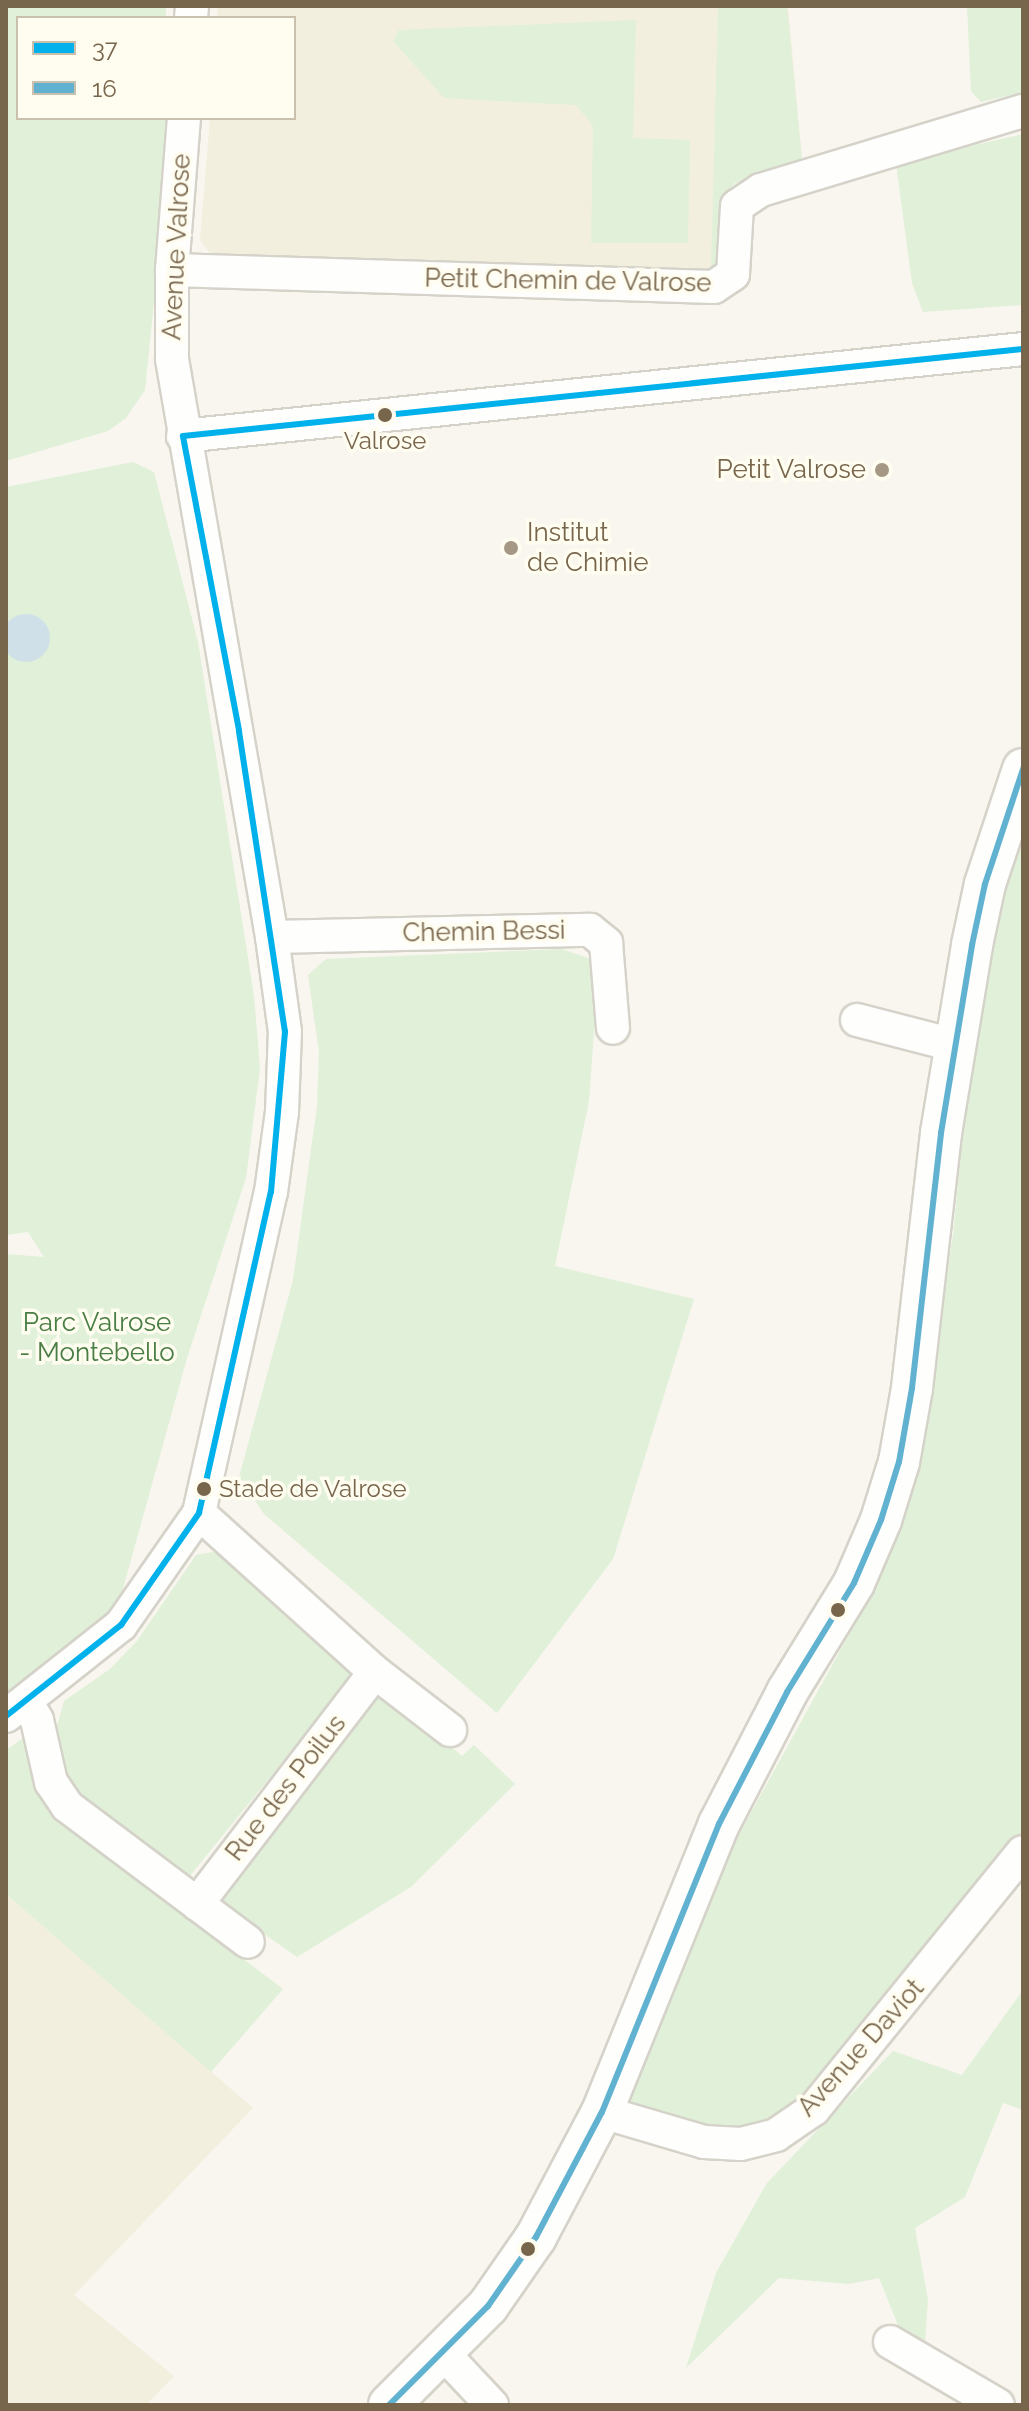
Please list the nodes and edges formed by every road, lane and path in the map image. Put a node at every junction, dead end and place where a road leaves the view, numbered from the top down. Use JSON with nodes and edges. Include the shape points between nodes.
{"nodes":[{"id":1,"x":1023,"y":111,"type":"edge"},
{"id":2,"x":184,"y":120,"type":"edge"},
{"id":3,"x":172,"y":270,"type":"junction"},
{"id":4,"x":1023,"y":349,"type":"edge"},
{"id":5,"x":183,"y":436,"type":"junction"},
{"id":6,"x":1023,"y":769,"type":"edge"},
{"id":7,"x":272,"y":937,"type":"junction"},
{"id":8,"x":857,"y":1020,"type":"dead end"},
{"id":9,"x":613,"y":1028,"type":"dead end"},
{"id":10,"x":954,"y":1045,"type":"junction"},
{"id":11,"x":199,"y":1513,"type":"junction"},
{"id":12,"x":375,"y":1672,"type":"junction"},
{"id":13,"x":16,"y":1708,"type":"edge"},
{"id":14,"x":450,"y":1730,"type":"dead end"},
{"id":15,"x":1023,"y":1852,"type":"edge"},
{"id":16,"x":197,"y":1904,"type":"junction"},
{"id":17,"x":248,"y":1942,"type":"dead end"},
{"id":18,"x":602,"y":2112,"type":"junction"},
{"id":19,"x":890,"y":2342,"type":"dead end"},
{"id":20,"x":442,"y":2352,"type":"junction"},
{"id":21,"x":389,"y":2405,"type":"edge"},
{"id":22,"x":492,"y":2405,"type":"edge"},
{"id":23,"x":998,"y":2405,"type":"edge"}],
"edges":[{"from":1,"to":3,"type":"street","name":"Petit Chemin de Valrose","via":[[761,190],[737,206],[733,274],[714,287]]},
{"from":2,"to":3,"type":"street","name":"Avenue Valrose"},
{"from":3,"to":5,"type":"street","name":"Avenue Valrose","via":[[172,359]]},
{"from":4,"to":5,"type":"street"},
{"from":5,"to":7,"type":"street","name":"Avenue Valrose"},
{"from":6,"to":10,"type":"street","via":[[985,884]]},
{"from":7,"to":9,"type":"street","name":"Chemin Bessi","via":[[590,930],[606,943]]},
{"from":7,"to":11,"type":"street","name":"Avenue Valrose","via":[[285,1032],[282,1112],[271,1192]]},
{"from":8,"to":10,"type":"street"},
{"from":10,"to":18,"type":"street","via":[[912,1388],[899,1462],[881,1520],[854,1583],[787,1692],[719,1824]]},
{"from":11,"to":12,"type":"street"},
{"from":11,"to":13,"type":"street","name":"Avenue Valrose","via":[[121,1625]]},
{"from":12,"to":14,"type":"street"},
{"from":12,"to":16,"type":"street","name":"Rue des Poilus"},
{"from":13,"to":16,"type":"street","via":[[37,1720],[51,1782],[67,1806]]},
{"from":15,"to":18,"type":"street","name":"Avenue Daviot","via":[[814,2109],[776,2135],[741,2144],[704,2142]]},
{"from":16,"to":17,"type":"street"},
{"from":18,"to":20,"type":"street","via":[[509,2279]]},
{"from":19,"to":23,"type":"street"},
{"from":20,"to":21,"type":"street"},
{"from":20,"to":22,"type":"street"}]}
